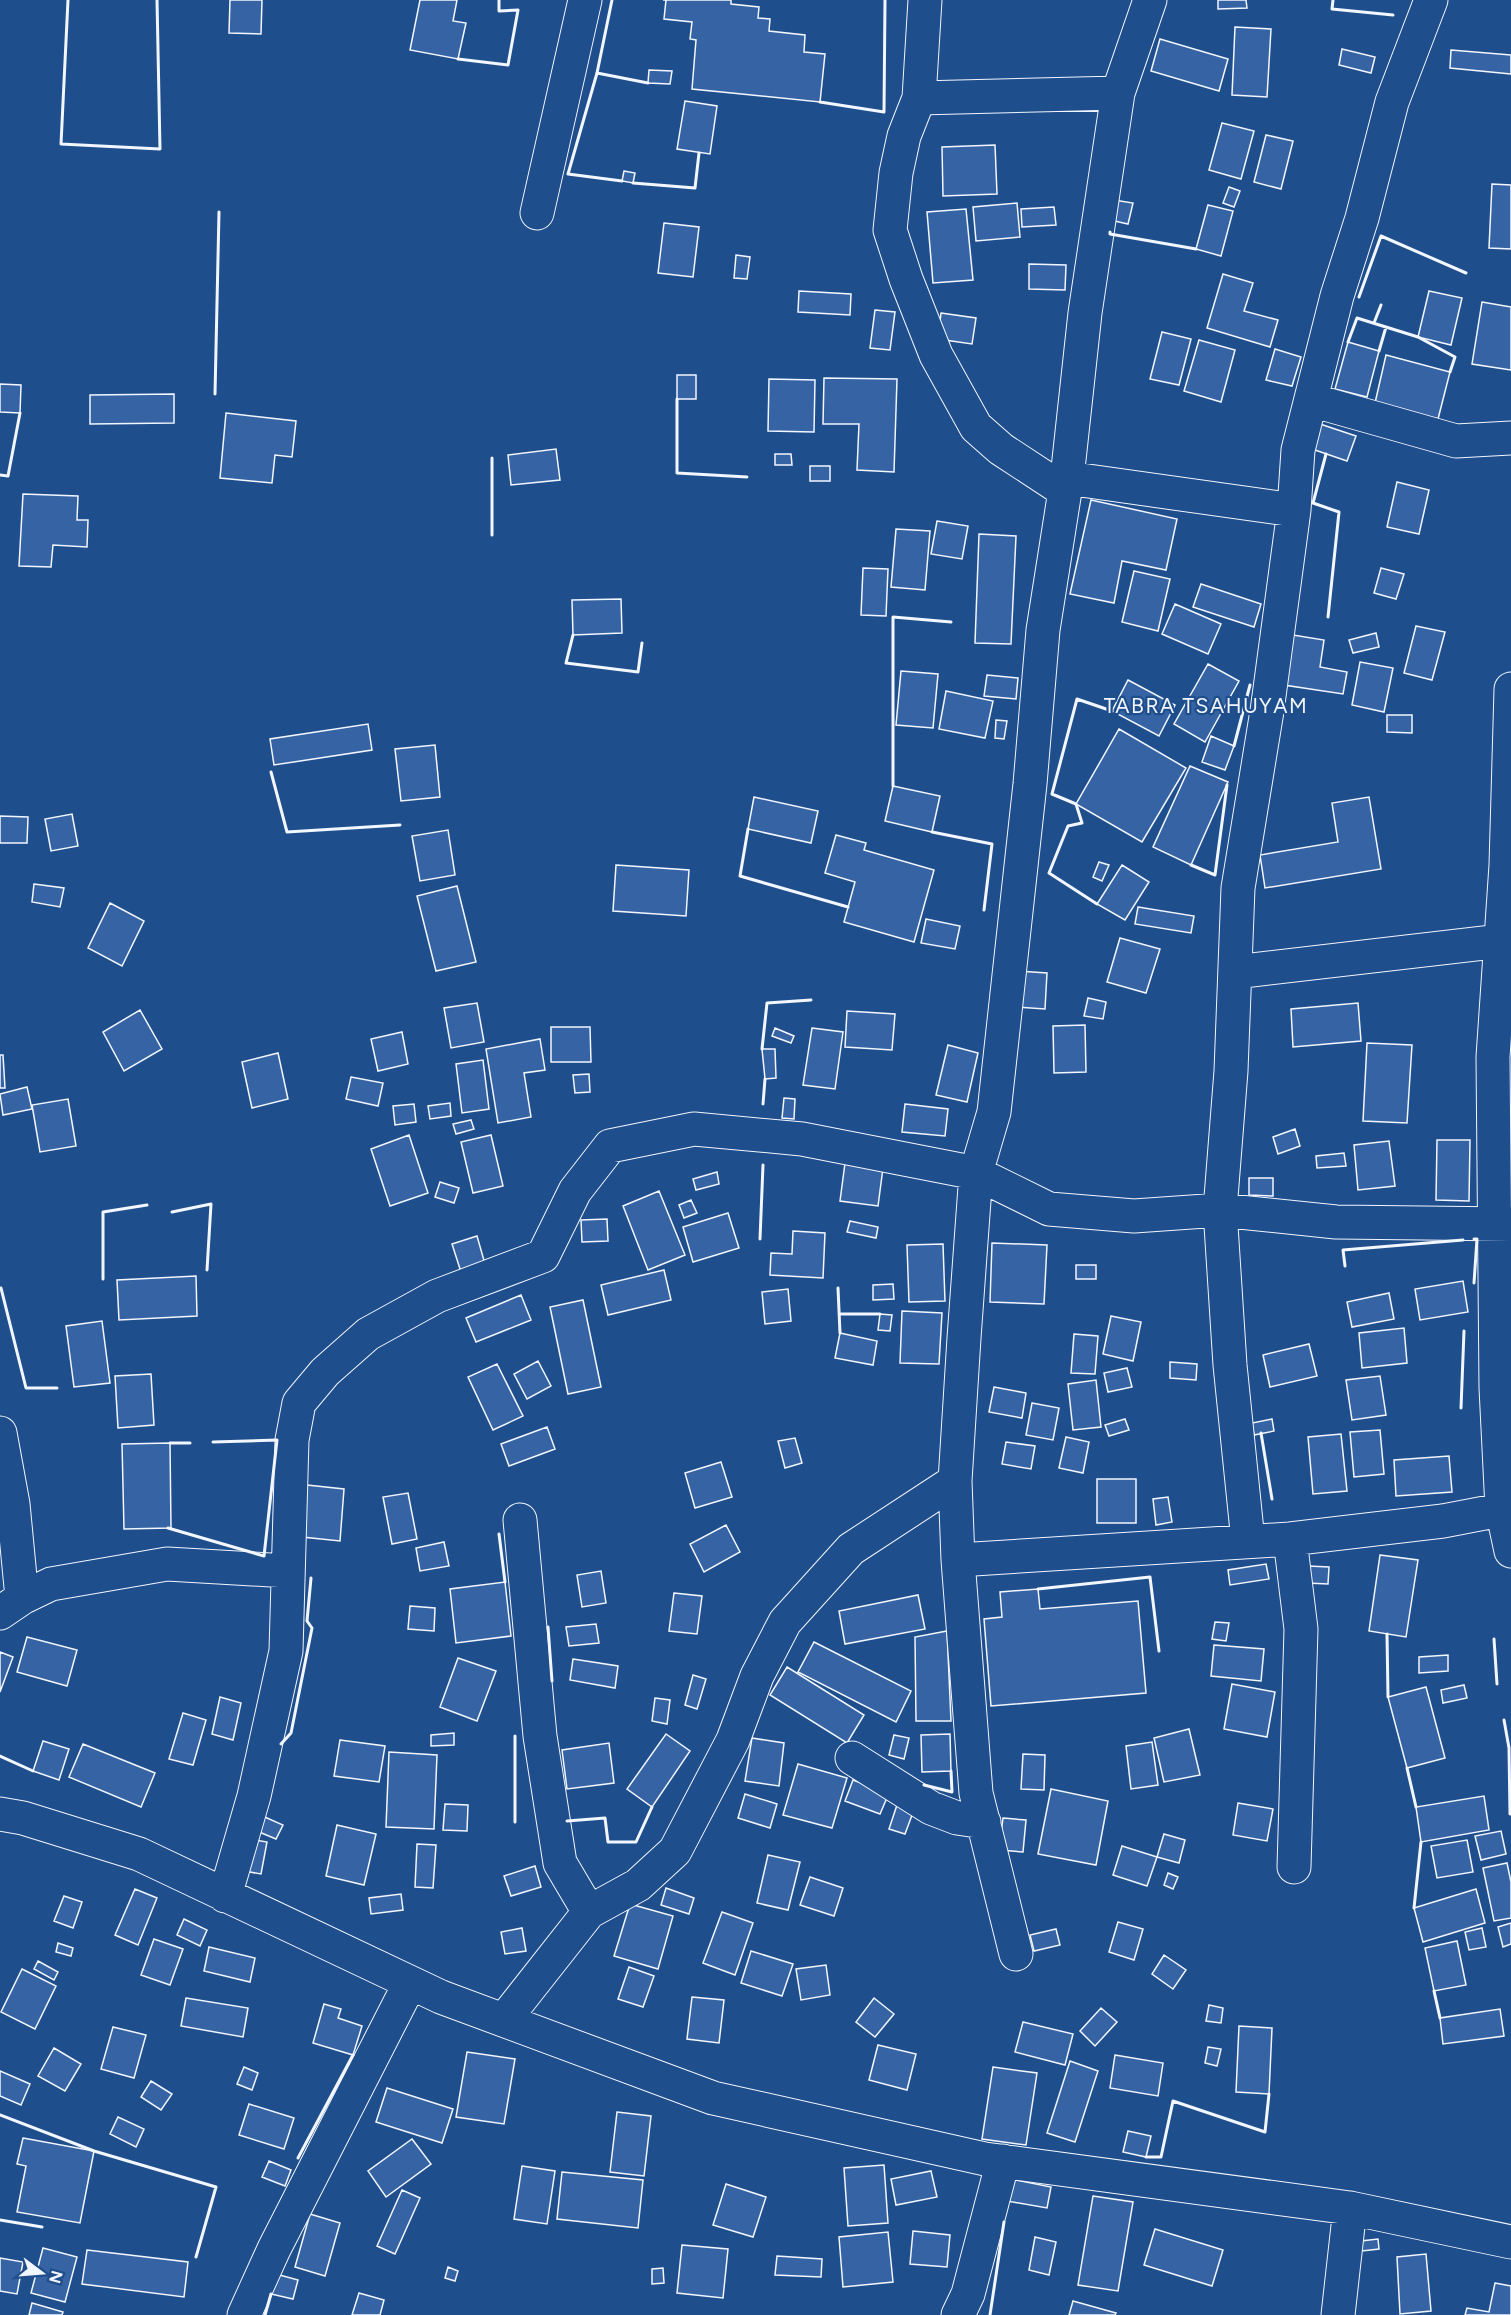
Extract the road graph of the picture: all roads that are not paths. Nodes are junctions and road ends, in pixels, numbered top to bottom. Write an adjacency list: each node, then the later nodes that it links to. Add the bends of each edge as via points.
1 (585, 0): 7 (street)
2 (925, 0): 6 (street)
3 (1150, 0): 5 (street)
4 (1431, 0): 8 (street, via 1392,102)
5 (1118, 93): 6 (street); 10 (street, via 1085,313)
6 (919, 98): 10 (street, via 904,136 890,230 906,279 936,355 976,427 1001,449)
7 (537, 213)
8 (1311, 400): 9 (street, via 1456,441); 11 (street, via 1298,450)
9 (1511, 438)
10 (1066, 484): 11 (street); 15 (street, via 1043,630 994,1112)
11 (1294, 510): 14 (street, via 1238,888)
12 (1511, 689): 13 (street)
13 (1502, 941): 14 (street); 17 (street, via 1493,1058)
14 (1234, 972): 16 (street)
15 (976, 1173): 16 (street, via 1049,1209 1134,1216); 19 (street); 26 (street, via 802,1139 694,1129 610,1146 575,1191 543,1256 437,1296 368,1334 325,1372 299,1403 292,1440)
16 (1220, 1210): 17 (street, via 1336,1222); 23 (street, via 1230,1365)
17 (1503, 1224): 20 (street, via 1496,1388)
18 (0, 1433): 27 (street, via 14,1504)
19 (955, 1481): 25 (street); 33 (street, via 851,1549 785,1622 757,1676 733,1740 675,1851 638,1884)
20 (1506, 1509): 22 (street, via 1443,1521); 24 (street)
21 (520, 1520): 33 (street, via 540,1736 560,1863)
22 (1290, 1539): 23 (street); 31 (street, via 1301,1629)
23 (1248, 1541): 25 (street)
24 (1511, 1551)
25 (958, 1560): 30 (street, via 976,1793)
26 (288, 1571): 27 (street, via 167,1564 51,1584); 32 (street, via 286,1651 254,1796)
27 (11, 1605)
28 (852, 1758): 30 (street, via 932,1808 957,1818)
29 (0, 1814): 32 (street, via 139,1854)
30 (984, 1822): 34 (street)
31 (1294, 1867)
32 (225, 1896): 35 (street)
33 (589, 1912): 36 (street)
34 (1016, 1954)
35 (410, 1983): 36 (street); 40 (street)
36 (504, 2020): 37 (street, via 713,2097)
37 (1003, 2161): 38 (street); 41 (street, via 968,2294)
38 (1350, 2208): 39 (street); 42 (street)
39 (1511, 2242)
40 (244, 2315)
41 (958, 2315)
42 (1338, 2315)

